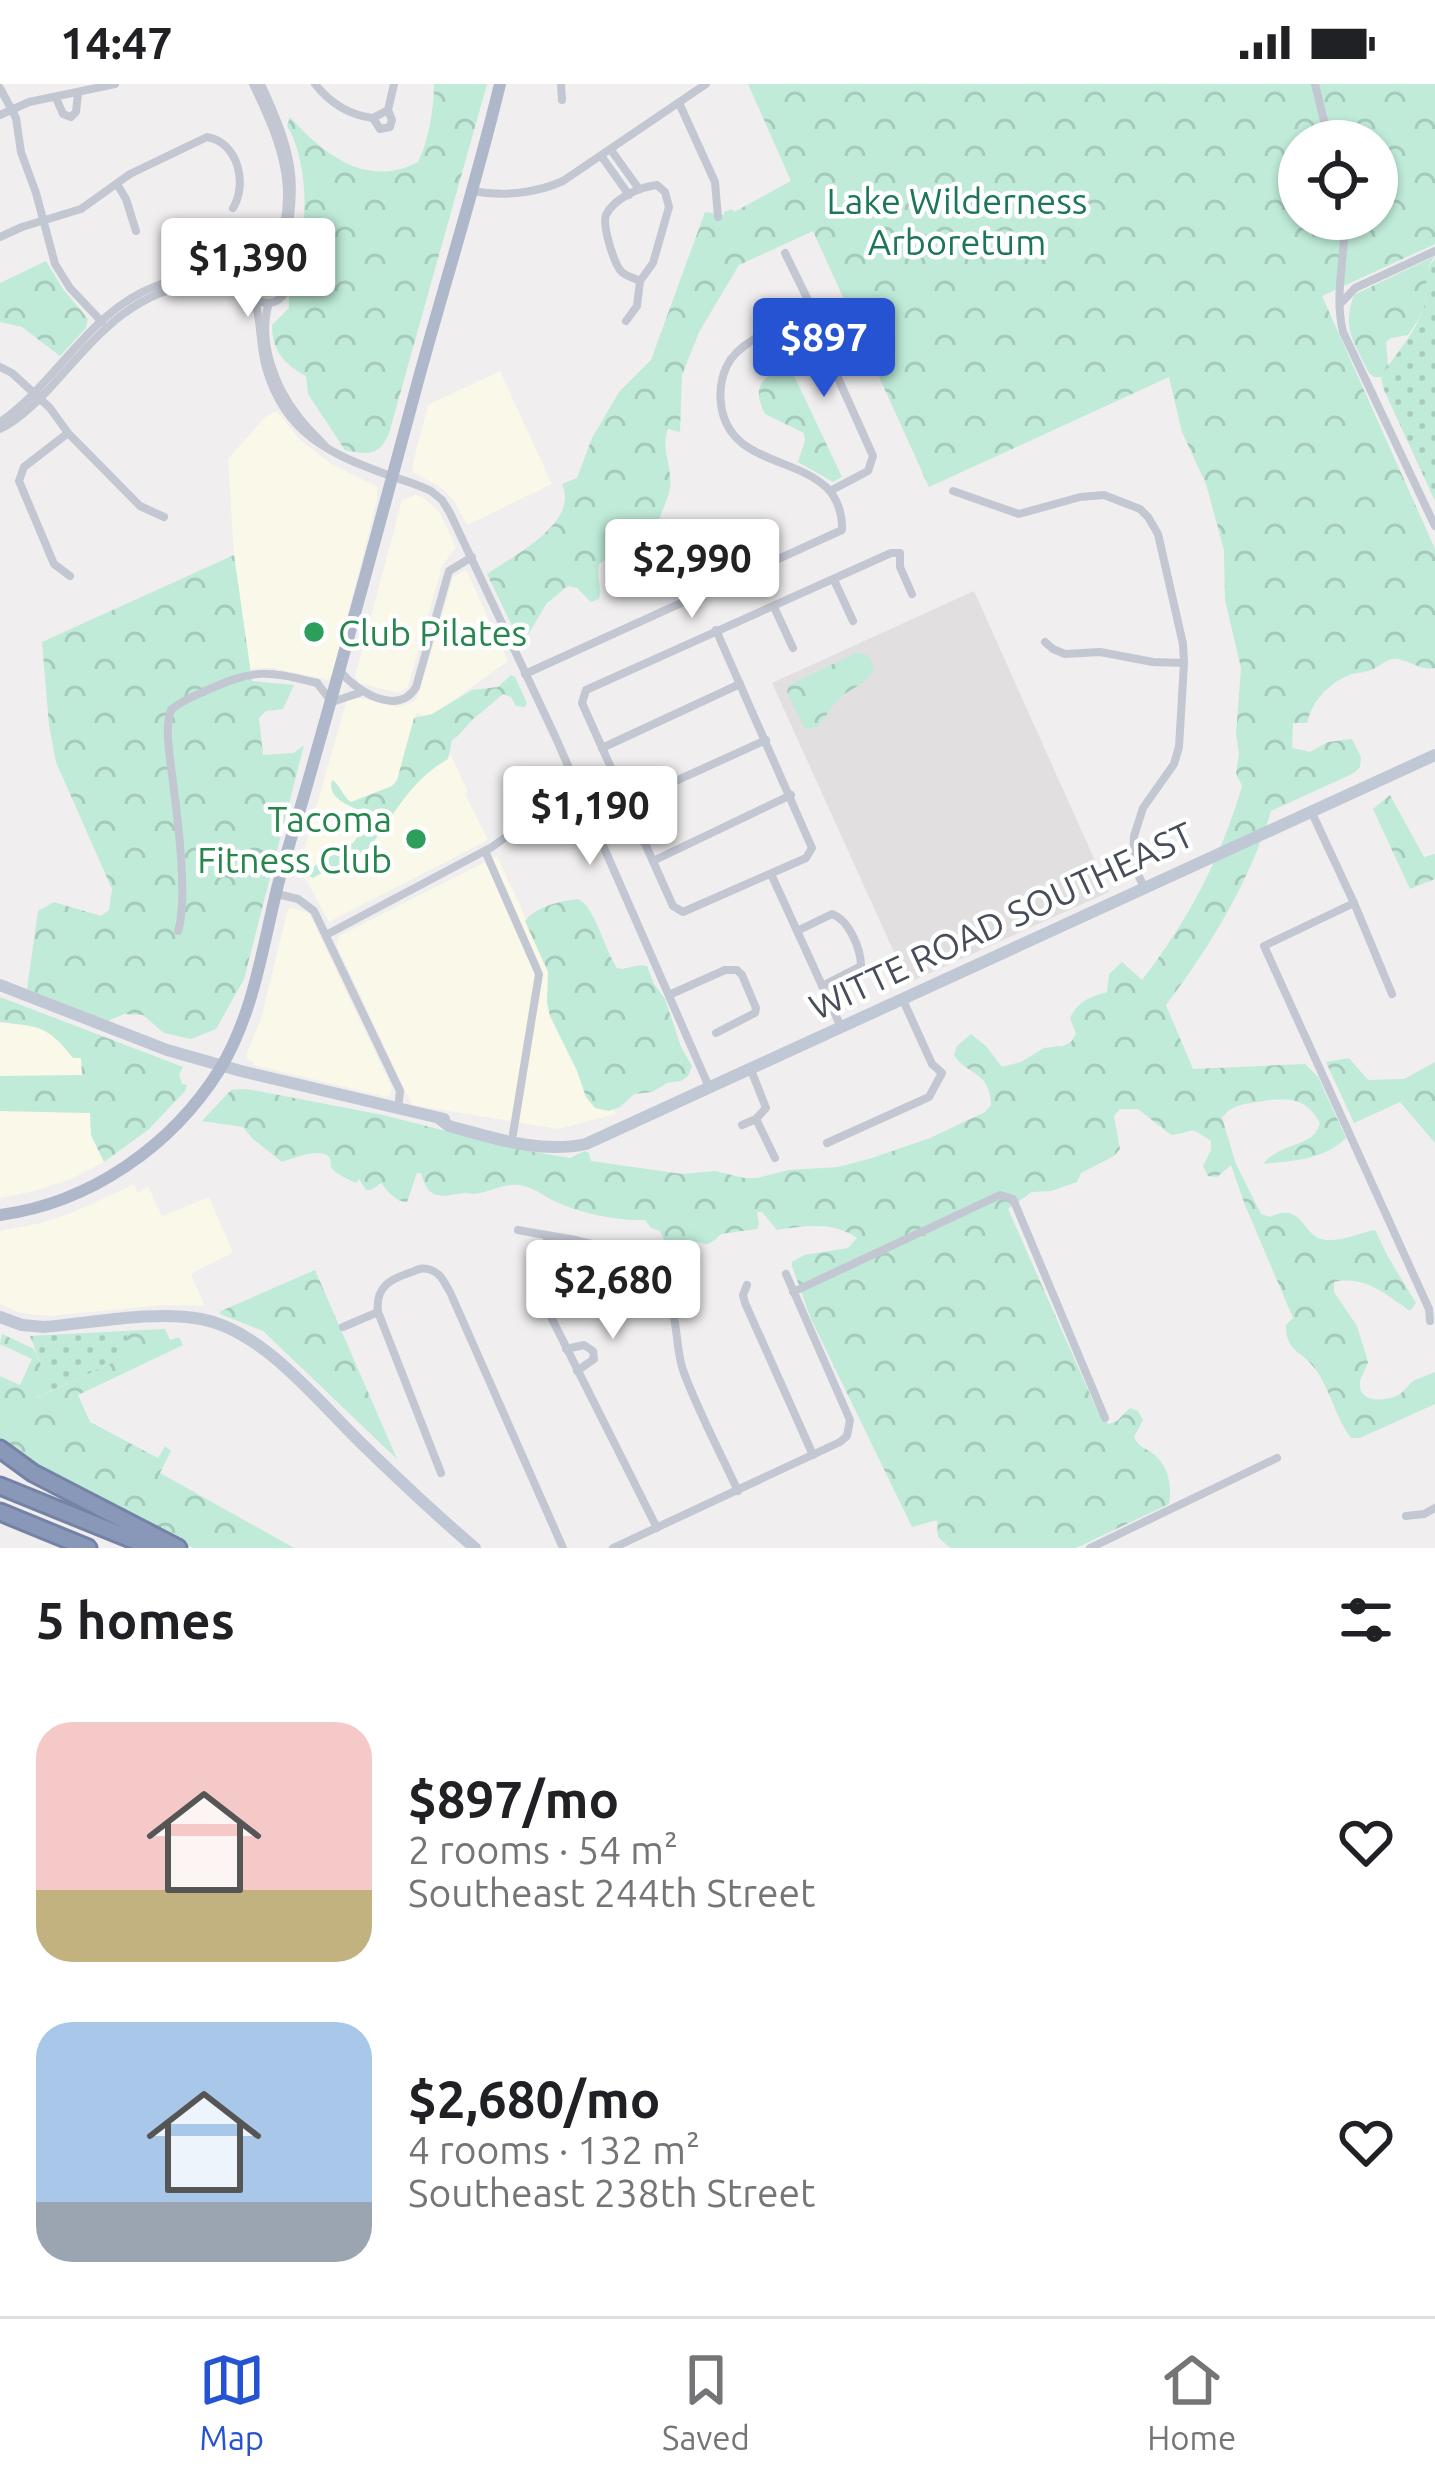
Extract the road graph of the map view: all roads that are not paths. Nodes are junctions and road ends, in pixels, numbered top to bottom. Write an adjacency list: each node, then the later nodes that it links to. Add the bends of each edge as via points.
1 (115, 84): 10 (street)
2 (257, 84): 32 (street, via 287,183 283,227); 33 (street, via 282,130 293,175)
3 (315, 84): 15 (street, via 346,111)
4 (394, 84): 15 (street)
5 (500, 84): 22 (main road)
6 (561, 84): 12 (street)
7 (706, 84): 13 (street)
8 (1315, 84): 17 (street)
9 (0, 88): 14 (street)
10 (79, 94): 11 (street); 11 (street, via 71,117)
11 (56, 98): 14 (street)
12 (562, 100)
13 (679, 103): 18 (street); 25 (street, via 715,182)
14 (12, 108): 16 (street); 26 (street)
15 (381, 114): 15 (street, via 380,129 387,129 392,120)
16 (0, 115)
17 (1324, 120)
18 (611, 150): 19 (street); 21 (street)
19 (602, 156): 22 (street, via 548,188); 23 (street)
20 (117, 184): 24 (street, via 213,136 238,170); 26 (street, via 81,209); 27 (street)
21 (639, 189): 23 (street); 34 (street, via 657,185 669,202 653,263)
22 (473, 191): 46 (main road)
23 (629, 195): 34 (street, via 608,212 605,228 617,266)
24 (233, 208)
25 (718, 217)
26 (43, 221): 28 (street); 40 (street, via 61,274)
27 (136, 231)
28 (0, 237)
29 (1344, 240): 37 (street)
30 (1435, 251): 37 (street, via 1355,288)
31 (785, 253): 39 (street, via 808,300)
32 (263, 269): 33 (street); 35 (street, via 251,278); 40 (street, via 160,284 120,304)
33 (280, 272): 36 (street, via 285,292)
34 (640, 281): 38 (street)
35 (252, 294): 36 (street); 40 (street, via 229,280 163,291); 45 (street, via 270,381 301,430)
36 (269, 304): 45 (street, via 277,380)
37 (1342, 304): 50 (street, via 1343,332)
38 (626, 321)
39 (804, 321): 47 (street, via 816,329 873,456 868,471); 47 (street, via 741,347 723,376 722,410 746,448)
40 (105, 324): 42 (street)
41 (0, 367): 42 (street)
42 (36, 397): 43 (street); 44 (street)
43 (0, 425)
44 (68, 433): 49 (street, via 140,506); 52 (street, via 24,467 20,481 54,564)
45 (326, 447): 46 (street)
46 (393, 477): 51 (street, via 442,500); 61 (main road)
47 (830, 491): 62 (street, via 842,530)
48 (953, 491): 60 (street, via 1019,514 1104,495 1148,517 1159,534)
49 (164, 517)
50 (1435, 526)
51 (472, 557): 62 (street); 65 (street, via 448,575 413,694 398,702)
52 (70, 576)
53 (833, 580): 54 (street, via 900,553); 55 (street); 56 (street)
54 (912, 594)
55 (774, 607): 57 (street); 59 (street)
56 (853, 621)
57 (716, 630): 64 (street); 68 (street, via 589,687 582,703)
58 (1045, 642): 60 (street, via 1065,654)
59 (793, 648)
60 (1184, 663): 77 (street, via 1174,764 1134,836 1133,864)
61 (340, 673): 63 (street); 65 (street); 66 (main road)
62 (526, 674): 70 (street)
63 (317, 683): 66 (street); 80 (street, via 245,674 171,710)
64 (740, 684): 67 (street); 68 (street)
65 (364, 692): 66 (street)
66 (332, 702): 78 (main road)
67 (766, 740): 71 (street); 72 (street)
68 (602, 748): 72 (street)
69 (1435, 754): 73 (street, WITTE ROAD SOUTHEAST)
70 (577, 785): 74 (street); 86 (street)
71 (791, 796): 75 (street); 76 (street, via 811,851)
72 (627, 803): 75 (street)
73 (1311, 811): 77 (street, WITTE ROAD SOUTHEAST); 79 (street)
74 (485, 851): 82 (street); 98 (street, via 539,974)
75 (653, 861): 76 (street, via 675,909 688,912)
76 (771, 874): 81 (street)
77 (1144, 888): 87 (street, WITTE ROAD SOUTHEAST)
78 (275, 894): 82 (street, via 310,906); 90 (main road, via 254,990)
79 (1354, 903): 85 (street); 110 (street, via 1264,946)
80 (178, 931)
81 (796, 931): 84 (street); 84 (street, via 826,916 845,922 861,966)
82 (326, 935): 93 (street, via 401,1093)
83 (0, 985): 90 (street, WITTE ROAD SOUTHEAST)
84 (822, 986): 88 (street)
85 (1392, 994)
86 (669, 995): 89 (street, via 737,970 755,1013); 92 (street)
87 (902, 998): 88 (street, WITTE ROAD SOUTHEAST); 100 (street, via 942,1073 929,1097)
88 (841, 1027): 91 (street, WITTE ROAD SOUTHEAST)
89 (716, 1033)
90 (222, 1065): 93 (street, WITTE ROAD SOUTHEAST); 102 (main road, via 178,1123 121,1169 73,1196)
91 (751, 1068): 92 (street, WITTE ROAD SOUTHEAST); 95 (street, via 766,1108)
92 (709, 1088): 99 (street, WITTE ROAD SOUTHEAST)
93 (398, 1109): 94 (street, WITTE ROAD SOUTHEAST)
94 (440, 1119): 97 (street, WITTE ROAD SOUTHEAST); 98 (street, WITTE ROAD SOUTHEAST)
95 (756, 1119): 96 (street); 101 (street)
96 (742, 1125)
97 (472, 1132): 98 (street); 99 (street, WITTE ROAD SOUTHEAST, via 544,1148)
98 (513, 1134): 99 (street, WITTE ROAD SOUTHEAST)
99 (592, 1139)
100 (827, 1143)
101 (775, 1158)
102 (0, 1215)
103 (518, 1230): 104 (street)
104 (548, 1236): 112 (street, via 541,1285); 120 (street, via 622,1253 652,1274 670,1302 684,1373)
105 (786, 1274): 107 (street)
106 (747, 1285): 116 (street, via 745,1303)
107 (794, 1292): 114 (street, via 1010,1197); 116 (street, via 850,1420 847,1436)
108 (378, 1312): 111 (street); 118 (street); 129 (street, via 388,1281 419,1269 439,1274)
109 (0, 1318): 128 (street, via 44,1327 181,1317 243,1334)
110 (1430, 1321)
111 (343, 1327)
112 (566, 1349): 113 (street); 113 (street, via 593,1351)
113 (577, 1372): 124 (street)
114 (1105, 1418)
115 (0, 1448): 127 (highway)
116 (813, 1455): 120 (street)
117 (1277, 1458): 131 (street)
118 (441, 1473)
119 (0, 1486): 126 (highway)
120 (737, 1491): 124 (street)
121 (1435, 1508): 123 (street)
122 (0, 1512): 125 (highway)
123 (1406, 1516)
124 (657, 1528): 130 (street)
125 (88, 1548)
126 (153, 1548)
127 (178, 1548)
128 (475, 1548)
129 (562, 1548)
130 (613, 1548)
131 (1090, 1548)

